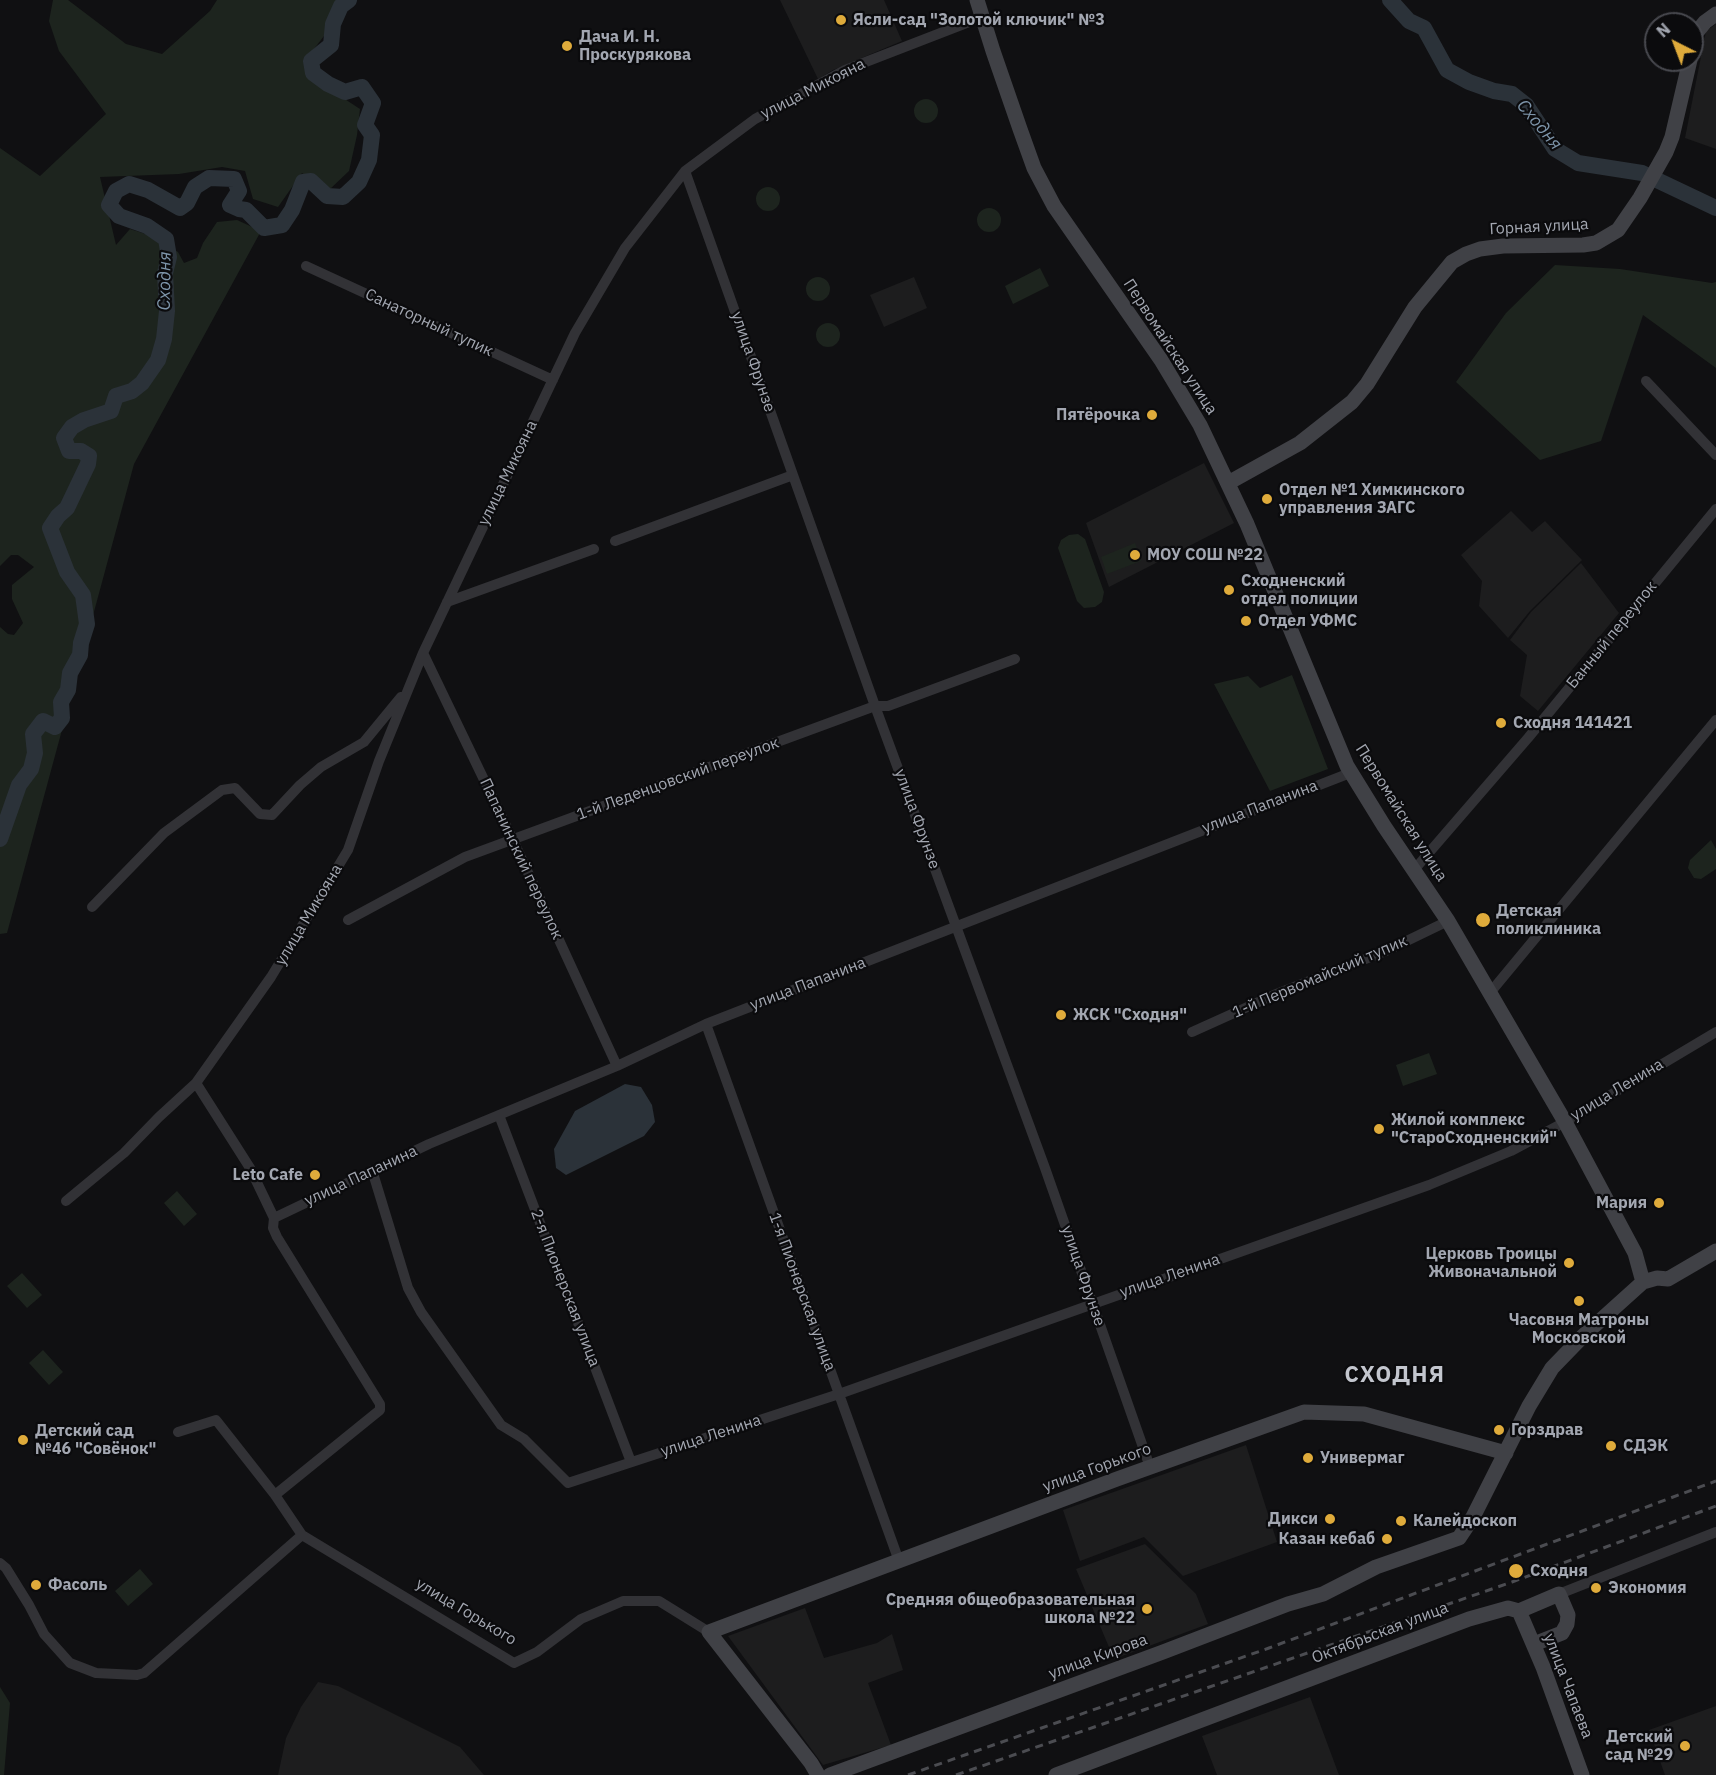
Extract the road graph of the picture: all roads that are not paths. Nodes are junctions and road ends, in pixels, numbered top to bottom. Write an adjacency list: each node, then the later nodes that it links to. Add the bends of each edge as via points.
1 (977, 0): 3 (street, Первомайская улица)
2 (1716, 14): 4 (street)
3 (981, 16): 6 (street, улица Микояна, via 845,70 755,119); 12 (street, Первомайская улица, via 1034,168 1054,206 1174,380)
4 (1704, 23)
5 (1687, 72): 12 (street, Горная улица, via 1672,136 1659,168 1618,230 1596,243 1480,249 1452,262 1415,307 1352,402 1300,443)
6 (684, 171): 8 (street, улица Микояна, via 625,248 575,333); 11 (street, улица Фрунзе)
7 (306, 266): 8 (street, Санаторный тупик)
8 (553, 380): 16 (street, улица Микояна)
9 (1646, 381): 10 (street)
10 (1716, 455)
11 (793, 475): 14 (street); 20 (street, улица Фрунзе)
12 (1228, 483): 22 (street, Первомайская улица)
13 (1716, 509): 24 (street, Банный переулок)
14 (615, 541)
15 (594, 549): 16 (street)
16 (447, 602): 17 (street, улица Микояна)
17 (423, 653): 19 (street, улица Микояна); 23 (street, Папанинский переулок)
18 (1015, 659): 20 (street, 1-й Леденцовский переулок, via 888,706)
19 (407, 690): 25 (street, via 364,742 321,767 272,815 260,814 235,788 222,790 164,833); 34 (street, улица Микояна, via 348,850 271,977)
20 (875, 706): 23 (street, 1-й Леденцовский переулок); 28 (street, улица Фрунзе)
21 (1716, 720): 29 (street)
22 (1350, 772): 24 (street, Первомайская улица); 28 (street, улица Папанина)
23 (513, 840): 26 (street, 1-й Леденцовский переулок, via 465,857); 33 (street, Папанинский переулок)
24 (1414, 870): 27 (street, Первомайская улица)
25 (92, 907)
26 (348, 920)
27 (1448, 921): 29 (street, Первомайская улица); 31 (street, 1-й Первомайский тупик)
28 (956, 925): 30 (street, улица Папанина); 42 (street, улица Фрунзе)
29 (1489, 994): 36 (street, Первомайская улица)
30 (705, 1024): 33 (street, улица Папанина); 43 (street, 1-я Пионерская улица)
31 (1192, 1032)
32 (1716, 1032): 36 (street, улица Ленина)
33 (617, 1066): 35 (street, улица Папанина)
34 (196, 1083): 38 (street, улица Микояна, via 124,1153); 39 (street, via 250,1168)
35 (499, 1115): 37 (street, улица Папанина); 46 (street, 2-я Пионерская улица)
36 (1565, 1122): 41 (street, Первомайская улица, via 1635,1253); 42 (street, улица Ленина, via 1511,1151 1429,1185)
37 (372, 1170): 39 (street, улица Папанина); 46 (street, улица Ленина, via 408,1288 501,1425 524,1439 568,1484)
38 (66, 1201)
39 (274, 1218): 48 (street, via 273,1228 278,1237 380,1404 380,1410)
40 (1716, 1251): 41 (street, via 1668,1279)
41 (1643, 1282): 45 (street, улица Кирова, via 1552,1368)
42 (1092, 1304): 43 (street, улица Ленина); 47 (street, улица Фрунзе)
43 (839, 1394): 46 (street, улица Ленина); 51 (street, 1-я Пионерская улица)
44 (178, 1432): 48 (street, улица Горького, via 216,1420)
45 (1506, 1453): 47 (street, улица Горького, via 1364,1414 1304,1412); 58 (street, улица Кирова, via 1459,1538 1376,1567 1323,1594)
46 (631, 1462)
47 (1150, 1467): 51 (street, улица Горького)
48 (275, 1495): 50 (street, улица Горького)
49 (1716, 1532): 53 (street, Октябрьская улица)
50 (303, 1535): 52 (street, via 141,1675 92,1672 70,1663 44,1634); 55 (street, улица Горького, via 514,1663 537,1652 581,1619 623,1601 659,1601)
51 (899, 1561): 55 (street, улица Горького)
52 (0, 1563)
53 (1559, 1594): 54 (street, Октябрьская улица); 56 (street, via 1568,1615 1567,1624 1562,1632)
54 (1519, 1611): 56 (street, улица Чапаева); 59 (street, Октябрьская улица, via 1508,1608 1468,1619)
55 (709, 1632): 57 (street, улица Горького)
56 (1534, 1644): 60 (street, улица Чапаева)
57 (818, 1775)
58 (830, 1775)
59 (1056, 1775)
60 (1582, 1775)

